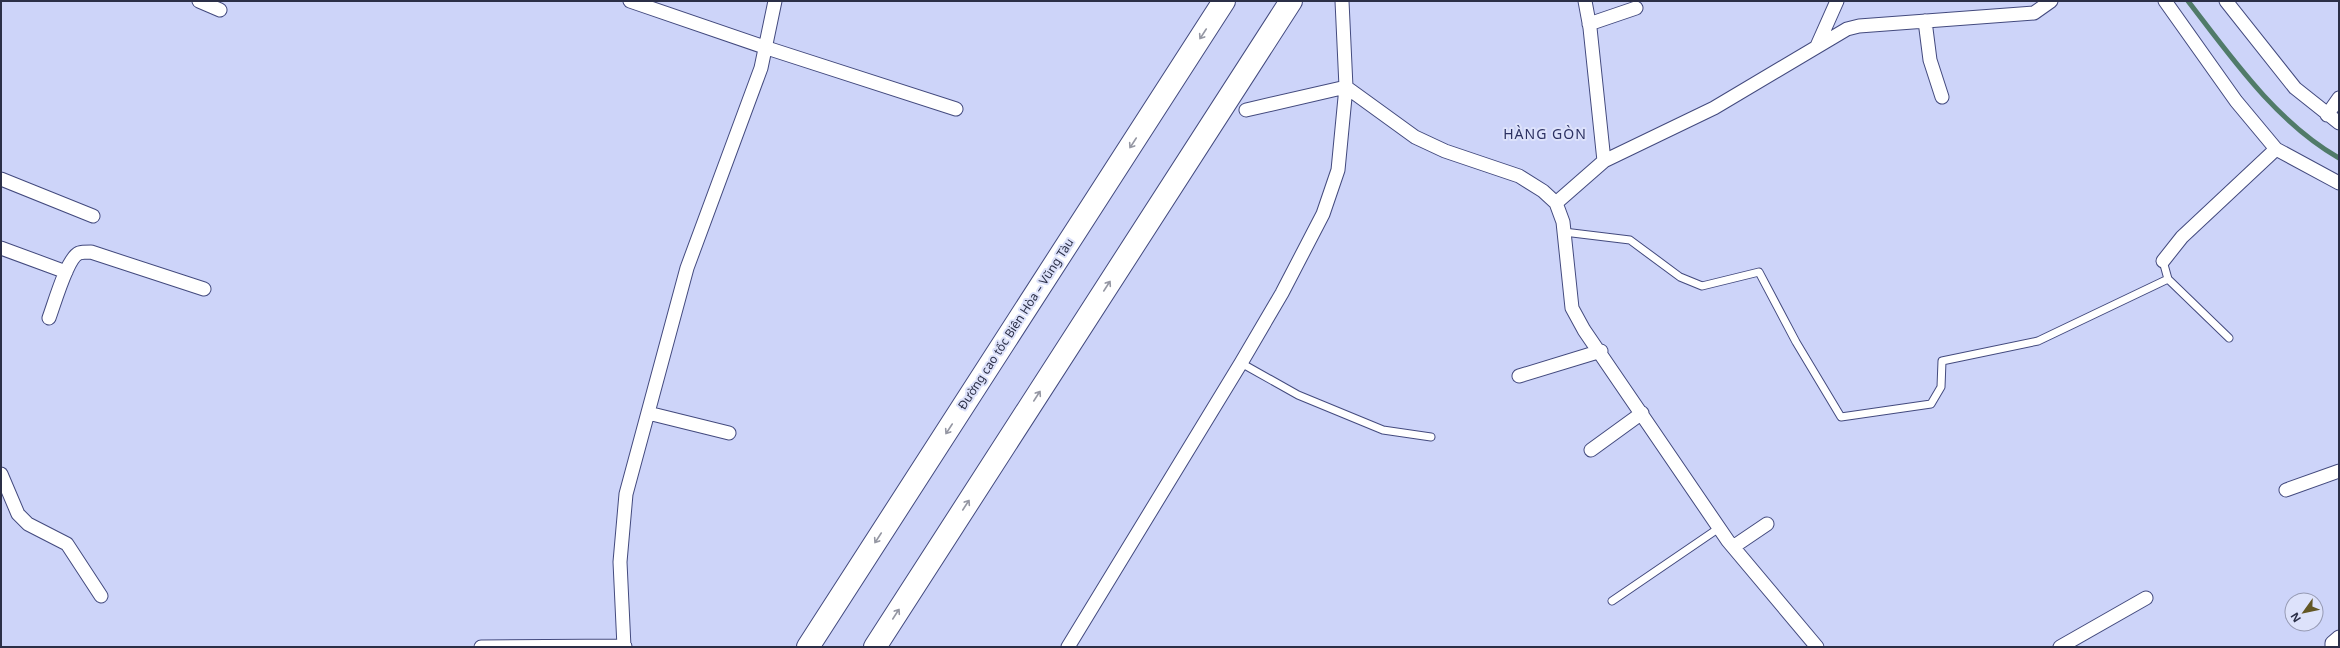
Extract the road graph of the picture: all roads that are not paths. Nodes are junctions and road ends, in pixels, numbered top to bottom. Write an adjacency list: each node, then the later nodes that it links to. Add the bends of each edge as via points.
1 (199, 1): 13 (street)
2 (630, 1): 17 (street)
3 (775, 1): 17 (street)
4 (1224, 1): 59 (highway, Đường cao tốc Biên Hòa – Vũng Tàu, one-way to 59)
5 (1291, 1): 60 (highway, one-way to 5)
6 (1342, 1): 18 (street)
7 (1585, 1): 15 (street)
8 (1837, 1): 16 (street)
9 (2051, 1): 14 (street, via 2034,13)
10 (2165, 1): 25 (street, via 2236,101)
11 (2226, 1): 23 (street, via 2295,88)
12 (1636, 8): 15 (street)
13 (220, 10)
14 (1925, 20): 16 (street, via 1859,26); 19 (street, via 1930,60)
15 (1590, 24): 26 (street)
16 (1817, 46): 26 (street, via 1714,108)
17 (767, 48): 21 (street); 42 (street, via 747,109 687,268)
18 (1346, 87): 22 (street); 29 (street, via 1415,137 1444,151 1520,176); 40 (street, via 1338,170 1324,214)
19 (1942, 97)
20 (2339, 98): 23 (street)
21 (956, 109)
22 (1246, 110)
23 (2327, 115): 24 (street)
24 (2339, 123)
25 (2276, 149): 28 (street); 33 (street, via 2182,237)
26 (1604, 161): 29 (street)
27 (1, 180): 30 (street)
28 (2339, 183)
29 (1556, 203): 31 (street)
30 (93, 216)
31 (1564, 232): 35 (lane, via 1630,240 1680,277 1702,286 1760,272 1796,342 1841,417 1931,404 1941,387 1942,361 2038,341); 39 (street, via 1572,308 1584,330)
32 (1, 248): 34 (street)
33 (2163, 261): 35 (lane)
34 (66, 272): 36 (street, via 75,256 91,252); 37 (street)
35 (2168, 279): 38 (lane)
36 (204, 288)
37 (49, 318)
38 (2229, 338)
39 (1601, 352): 41 (street); 43 (street)
40 (1241, 363): 45 (lane, via 1298,395 1383,430); 61 (street)
41 (1519, 376)
42 (648, 413): 44 (street); 57 (street, via 626,494 620,562)
43 (1642, 413): 46 (street); 51 (street)
44 (729, 433)
45 (1430, 438)
46 (1591, 450)
47 (2339, 471): 49 (street)
48 (1, 474): 53 (street, via 18,514 28,524 67,544)
49 (2286, 490)
50 (1767, 524): 52 (street)
51 (1719, 528): 52 (street); 55 (lane)
52 (1733, 547): 62 (street)
53 (101, 596)
54 (2146, 598): 63 (street)
55 (1612, 602)
56 (2339, 637): 64 (street, via 2332,643)
57 (624, 646): 58 (street)
58 (481, 647)
59 (808, 647)
60 (875, 647)
61 (1068, 647)
62 (1817, 647)
63 (2060, 647)
64 (2332, 647)

